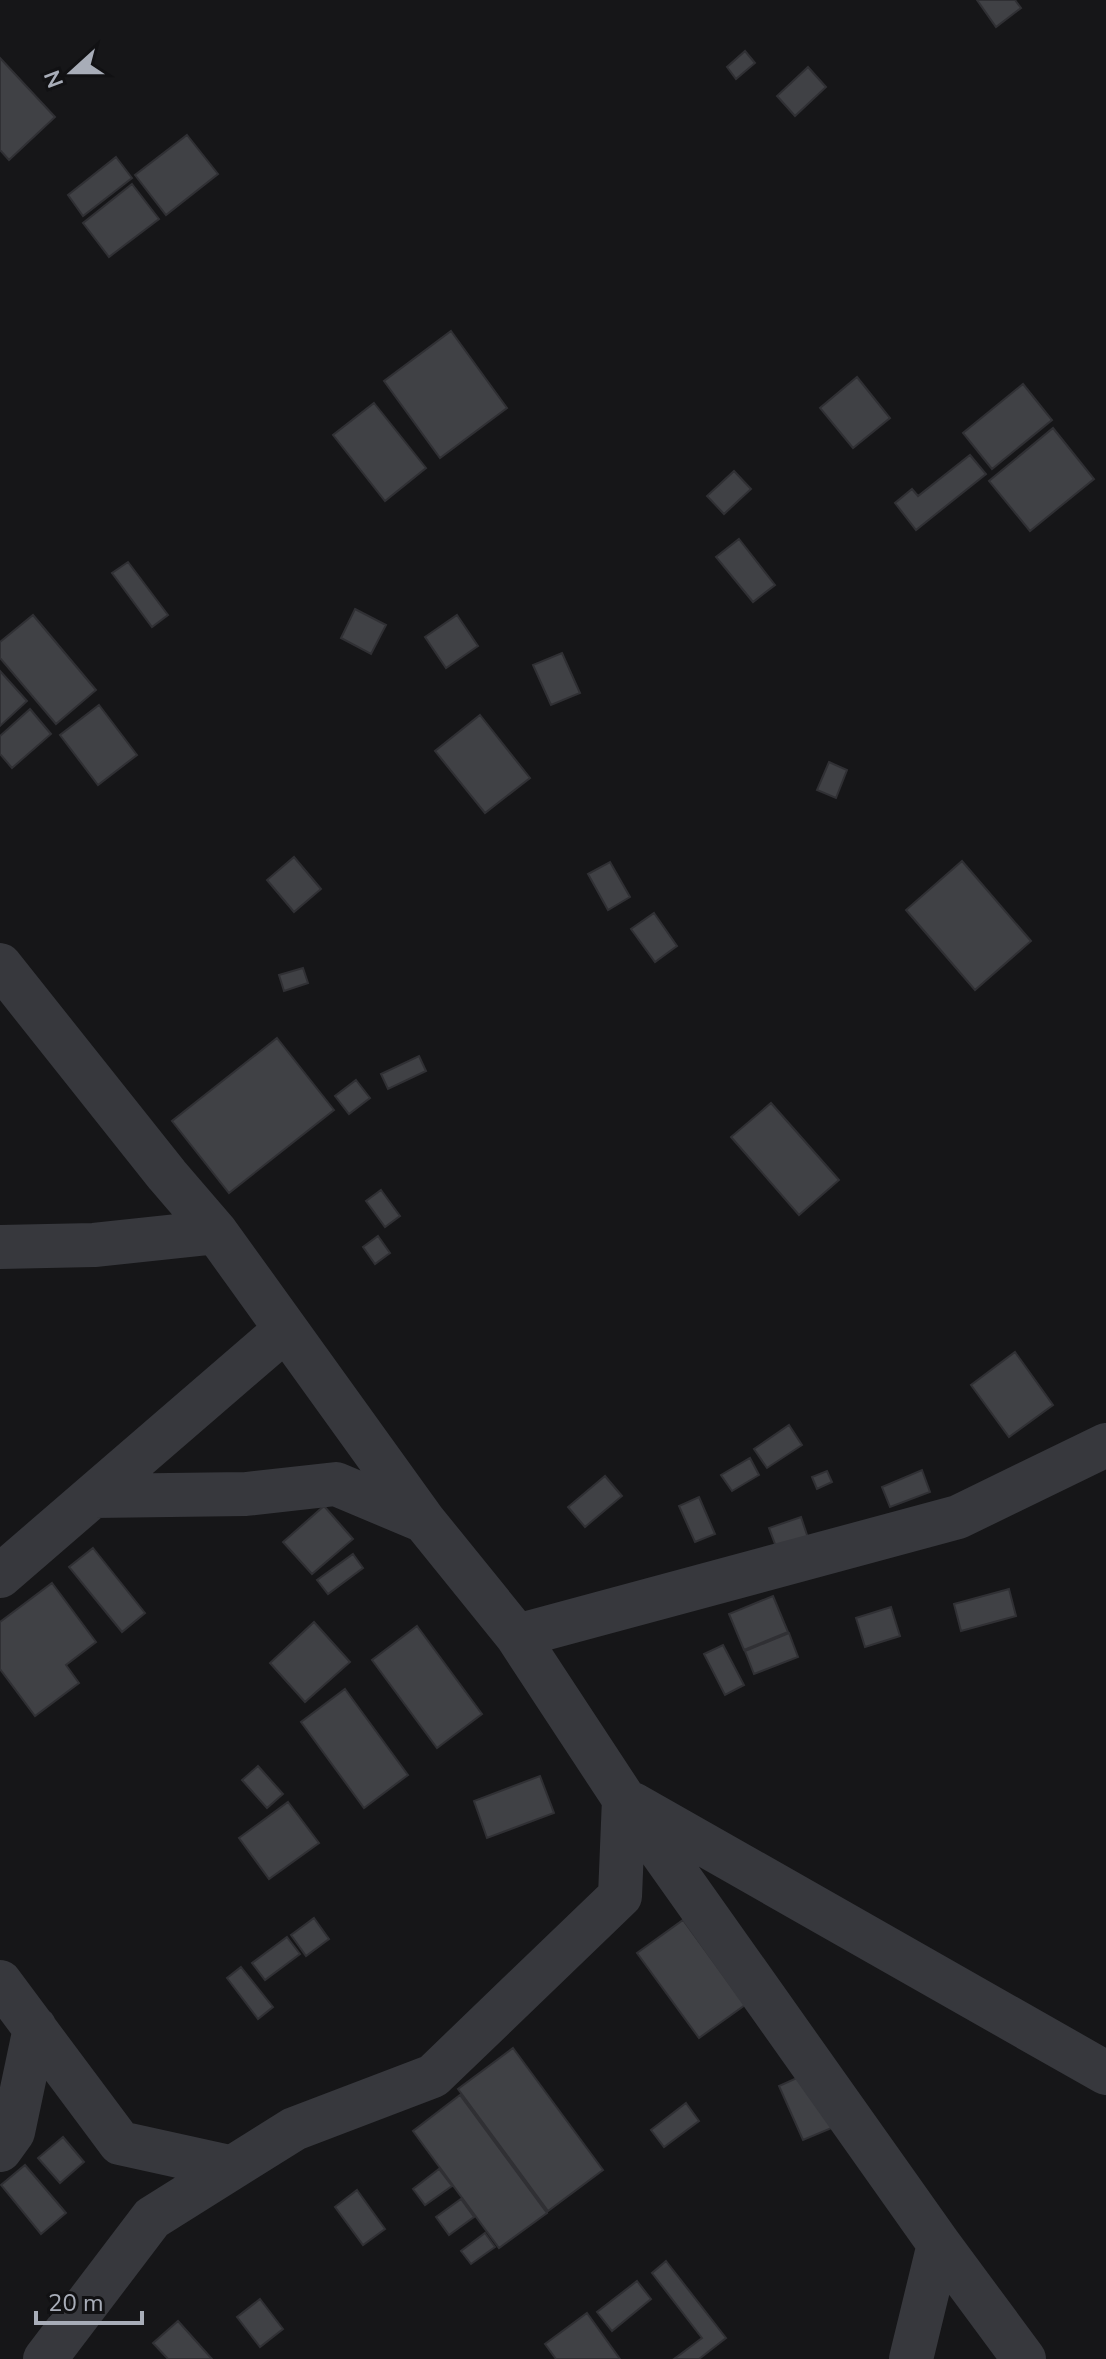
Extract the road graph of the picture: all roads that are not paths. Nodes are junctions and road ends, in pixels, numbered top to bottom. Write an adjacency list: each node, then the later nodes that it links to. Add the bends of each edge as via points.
1 (0, 966): 2 (street)
2 (216, 1232): 3 (street, via 94,1245); 4 (street)
3 (0, 1247)
4 (285, 1330): 6 (street); 7 (street)
5 (1106, 1445): 9 (street, via 958,1517)
6 (94, 1496): 7 (street, via 246,1494 336,1484); 8 (street)
7 (424, 1521): 9 (street)
8 (0, 1576)
9 (517, 1636): 10 (street)
10 (624, 1799): 13 (street); 15 (street, via 620,1896 433,2076 294,2129); 16 (street)
11 (0, 1982): 12 (street)
12 (35, 2028): 14 (street, via 13,2132); 15 (street, via 120,2143)
13 (1106, 2073)
14 (0, 2150)
15 (229, 2167): 17 (street, via 152,2218)
16 (939, 2244): 18 (street); 19 (street)
17 (45, 2359)
18 (911, 2359)
19 (1024, 2359)

